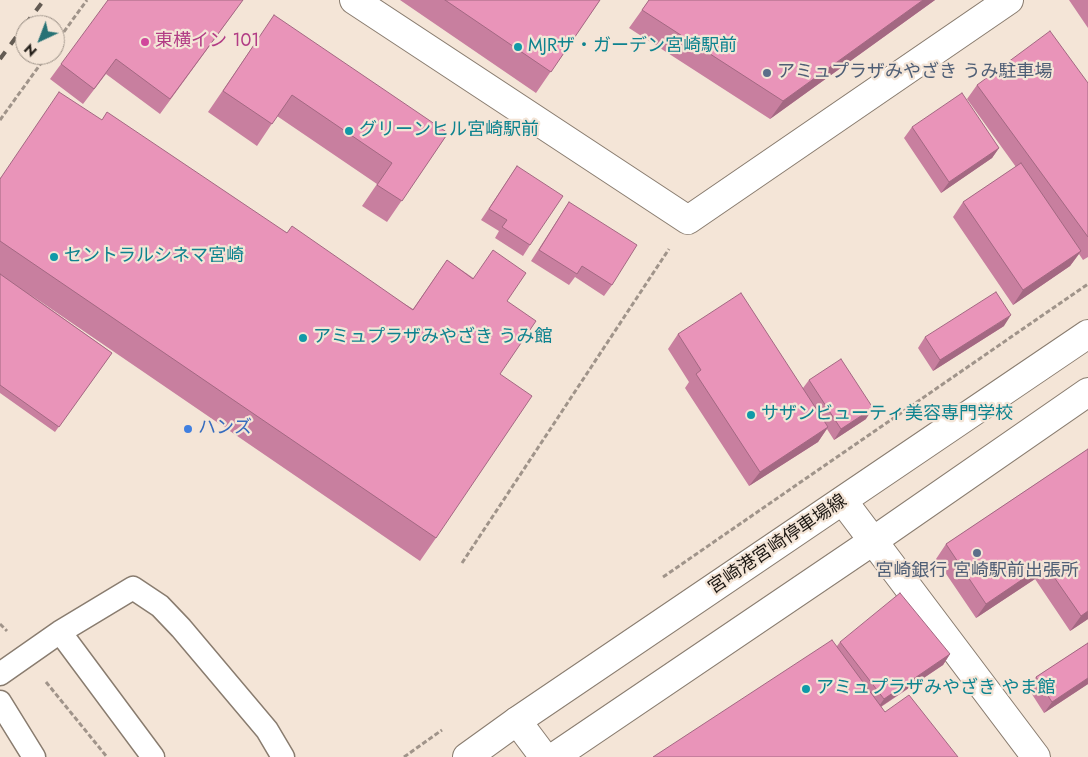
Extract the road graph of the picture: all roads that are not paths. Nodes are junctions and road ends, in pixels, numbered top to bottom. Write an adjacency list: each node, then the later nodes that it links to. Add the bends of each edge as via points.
1 (354, 0): 2 (main road, via 688,220)
2 (1009, 0)
3 (1088, 334): 5 (main road, 宮崎港宮崎停車場線)
4 (1088, 392): 6 (main road)
5 (843, 501): 6 (main road); 10 (main road, 宮崎港宮崎停車場線)
6 (873, 541): 16 (main road); 17 (main road)
7 (60, 632): 8 (lane); 12 (lane); 13 (lane, via 133,588 160,606 181,628 266,730)
8 (0, 674)
9 (0, 702): 11 (lane)
10 (518, 721): 14 (main road, 宮崎港宮崎停車場線); 15 (main road)
11 (28, 753)
12 (153, 757)
13 (283, 757)
14 (467, 757)
15 (544, 757)
16 (554, 757)
17 (1036, 757)

